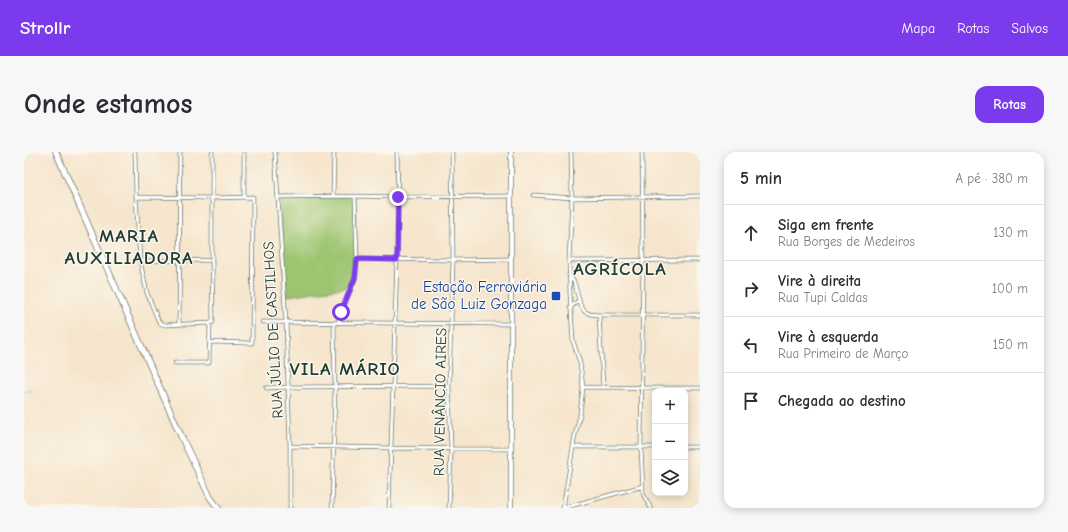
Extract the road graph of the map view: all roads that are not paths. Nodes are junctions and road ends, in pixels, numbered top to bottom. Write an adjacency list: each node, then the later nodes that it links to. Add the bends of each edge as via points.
1 (56, 152): 73 (highway)
2 (135, 152): 20 (street)
3 (180, 152): 21 (street)
4 (212, 152): 25 (street)
5 (244, 152): 22 (street)
6 (275, 152): 14 (street, RUA JÚLIO DE CASTILHOS)
7 (334, 152): 15 (street)
8 (397, 152): 23 (street)
9 (452, 152): 17 (street, RUA VENÂNCIO AIRES)
10 (511, 152): 18 (main road)
11 (571, 152): 26 (street)
12 (642, 152): 24 (street)
13 (533, 195): 26 (street)
14 (277, 196): 15 (street); 44 (street, RUA JÚLIO DE CASTILHOS)
15 (333, 196): 16 (street)
16 (355, 196): 23 (street); 27 (street)
17 (452, 196): 18 (street); 23 (street); 31 (street, RUA VENÂNCIO AIRES)
18 (511, 196): 28 (main road)
19 (700, 196): 24 (street)
20 (136, 197): 21 (street); 35 (street)
21 (180, 197): 25 (street); 36 (street)
22 (244, 197): 25 (street); 51 (street, via 253,197 252,343)
23 (398, 197): 30 (street)
24 (642, 197): 26 (street); 33 (street)
25 (212, 198): 29 (street)
26 (572, 198): 32 (street)
27 (357, 259): 30 (street); 45 (street, via 355,278)
28 (511, 259): 31 (street); 50 (main road)
29 (212, 260): 36 (street); 48 (street, via 213,322)
30 (397, 260): 31 (street); 46 (street)
31 (453, 260): 49 (street, RUA VENÂNCIO AIRES)
32 (569, 260): 33 (street); 37 (street)
33 (643, 260): 34 (street); 41 (street)
34 (700, 260)
35 (140, 261): 36 (street); 47 (street, via 147,293 158,320 165,325)
36 (180, 261): 47 (street)
37 (569, 275): 38 (street, via 574,282); 39 (street)
38 (579, 300): 39 (street); 40 (street, via 584,311)
39 (570, 308): 56 (street)
40 (599, 314): 41 (street); 57 (street)
41 (642, 315): 42 (street); 60 (street)
42 (700, 315)
43 (263, 322): 44 (street)
44 (286, 322): 45 (street); 55 (street, RUA JÚLIO DE CASTILHOS)
45 (336, 323): 46 (street); 59 (street)
46 (395, 323): 49 (street); 53 (street)
47 (179, 324): 48 (street)
48 (210, 324): 51 (street)
49 (451, 324): 50 (street); 54 (street, RUA VENÂNCIO AIRES)
50 (511, 324): 71 (main road)
51 (210, 342): 52 (street, via 210,363)
52 (175, 363)
53 (392, 386): 54 (street); 59 (street); 69 (street)
54 (449, 386): 70 (street, RUA VENÂNCIO AIRES)
55 (287, 387): 58 (street); 59 (street); 62 (street, RUA JÚLIO DE CASTILHOS)
56 (583, 387): 57 (street); 64 (street)
57 (602, 387): 60 (street)
58 (266, 388)
59 (335, 388): 63 (street)
60 (642, 388): 61 (street); 65 (street)
61 (700, 388)
62 (290, 446): 63 (street); 76 (street, RUA JÚLIO DE CASTILHOS)
63 (333, 447): 69 (street); 77 (street)
64 (574, 447): 65 (street); 81 (street)
65 (641, 447): 66 (street); 72 (street)
66 (652, 447)
67 (688, 447): 68 (street)
68 (700, 447)
69 (391, 448): 70 (street); 78 (street)
70 (450, 449): 71 (street); 79 (street, RUA VENÂNCIO AIRES)
71 (511, 449): 80 (main road)
72 (643, 486): 81 (street); 82 (street, via 643,493)
73 (210, 497): 74 (highway); 75 (highway)
74 (213, 508)
75 (218, 508)
76 (290, 508)
77 (332, 508)
78 (389, 508)
79 (449, 508)
80 (511, 508)
81 (563, 508)
82 (651, 508)

